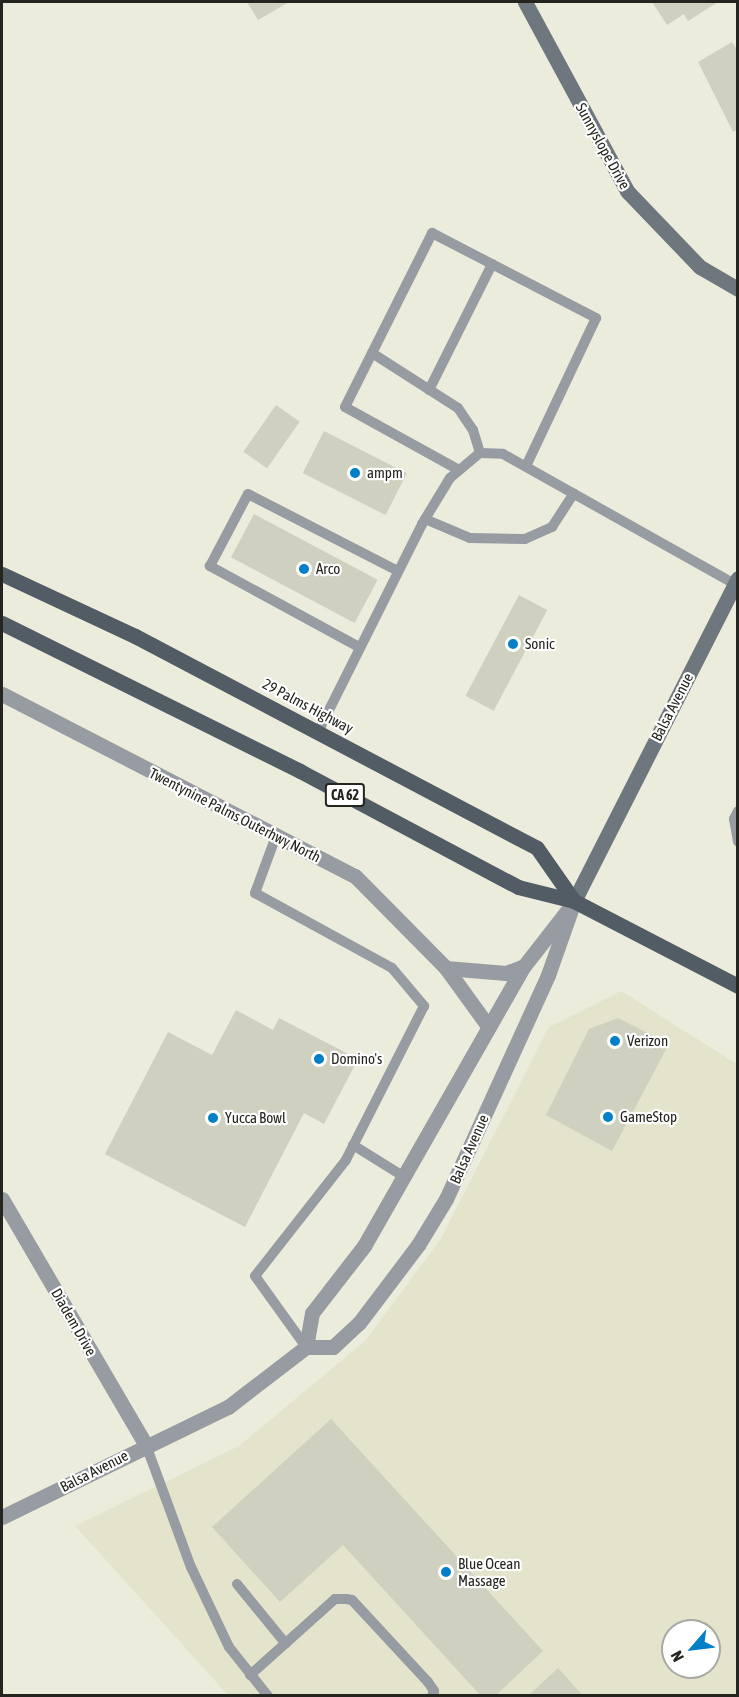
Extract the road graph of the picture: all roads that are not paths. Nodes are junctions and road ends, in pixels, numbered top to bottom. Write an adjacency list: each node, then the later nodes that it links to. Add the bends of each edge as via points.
1 (525, 2): 3 (street, Sunnyslope Drive, via 627,191 700,267)
2 (492, 264): 4 (lane, via 432,233); 5 (lane); 7 (lane, via 596,318)
3 (738, 289)
4 (372, 353): 5 (lane); 8 (lane, via 345,407)
5 (429, 390): 6 (lane, via 458,408 473,429)
6 (480, 453): 7 (lane, via 503,454); 8 (lane)
7 (526, 466): 9 (lane)
8 (459, 470): 10 (lane)
9 (574, 493): 10 (lane, via 552,527 525,538 470,538); 13 (lane)
10 (425, 519): 11 (lane)
11 (396, 570): 15 (lane); 15 (lane, via 248,494 210,566)
12 (2, 574): 17 (main road, 29 Palms Highway / CA 62, via 135,636)
13 (736, 583): 21 (street, Balsa Avenue)
14 (2, 623): 21 (main road, 29 Palms Highway / CA 62, via 300,771 518,887)
15 (359, 647): 17 (lane)
16 (2, 694): 19 (street, Twentynine Palms Outerhwy North)
17 (318, 732): 21 (main road, 29 Palms Highway / CA 62, via 537,848)
18 (738, 811): 20 (lane, via 734,819)
19 (276, 836): 23 (street, Twentynine Palms Outerhwy North, via 355,876); 26 (lane, via 255,893 392,968 424,1006)
20 (738, 842)
21 (574, 901): 22 (street, Balsa Avenue); 24 (main road, 29 Palms Highway / CA 62); 29 (street, Balsa Avenue, via 548,975 446,1199 418,1245 359,1323 333,1347)
22 (524, 966): 23 (street, via 506,973); 25 (street, Balsa Avenue)
23 (446, 968): 25 (street, Twentynine Palms Outerhwy North)
24 (738, 986)
25 (488, 1026): 27 (street, Balsa Avenue)
26 (353, 1145): 27 (lane); 29 (lane, via 255,1276)
27 (406, 1178): 29 (street, Balsa Avenue, via 364,1246 312,1313)
28 (2, 1199): 30 (street, Diadem Drive)
29 (306, 1347): 30 (street, Balsa Avenue, via 228,1407)
30 (146, 1445): 31 (street, Balsa Avenue); 34 (lane, via 190,1568 229,1647)
31 (2, 1517)
32 (237, 1584): 33 (lane)
33 (286, 1644): 34 (lane); 36 (lane, via 335,1599 352,1600 428,1682 434,1691)
34 (250, 1675): 35 (lane)
35 (268, 1695)
36 (432, 1695)

